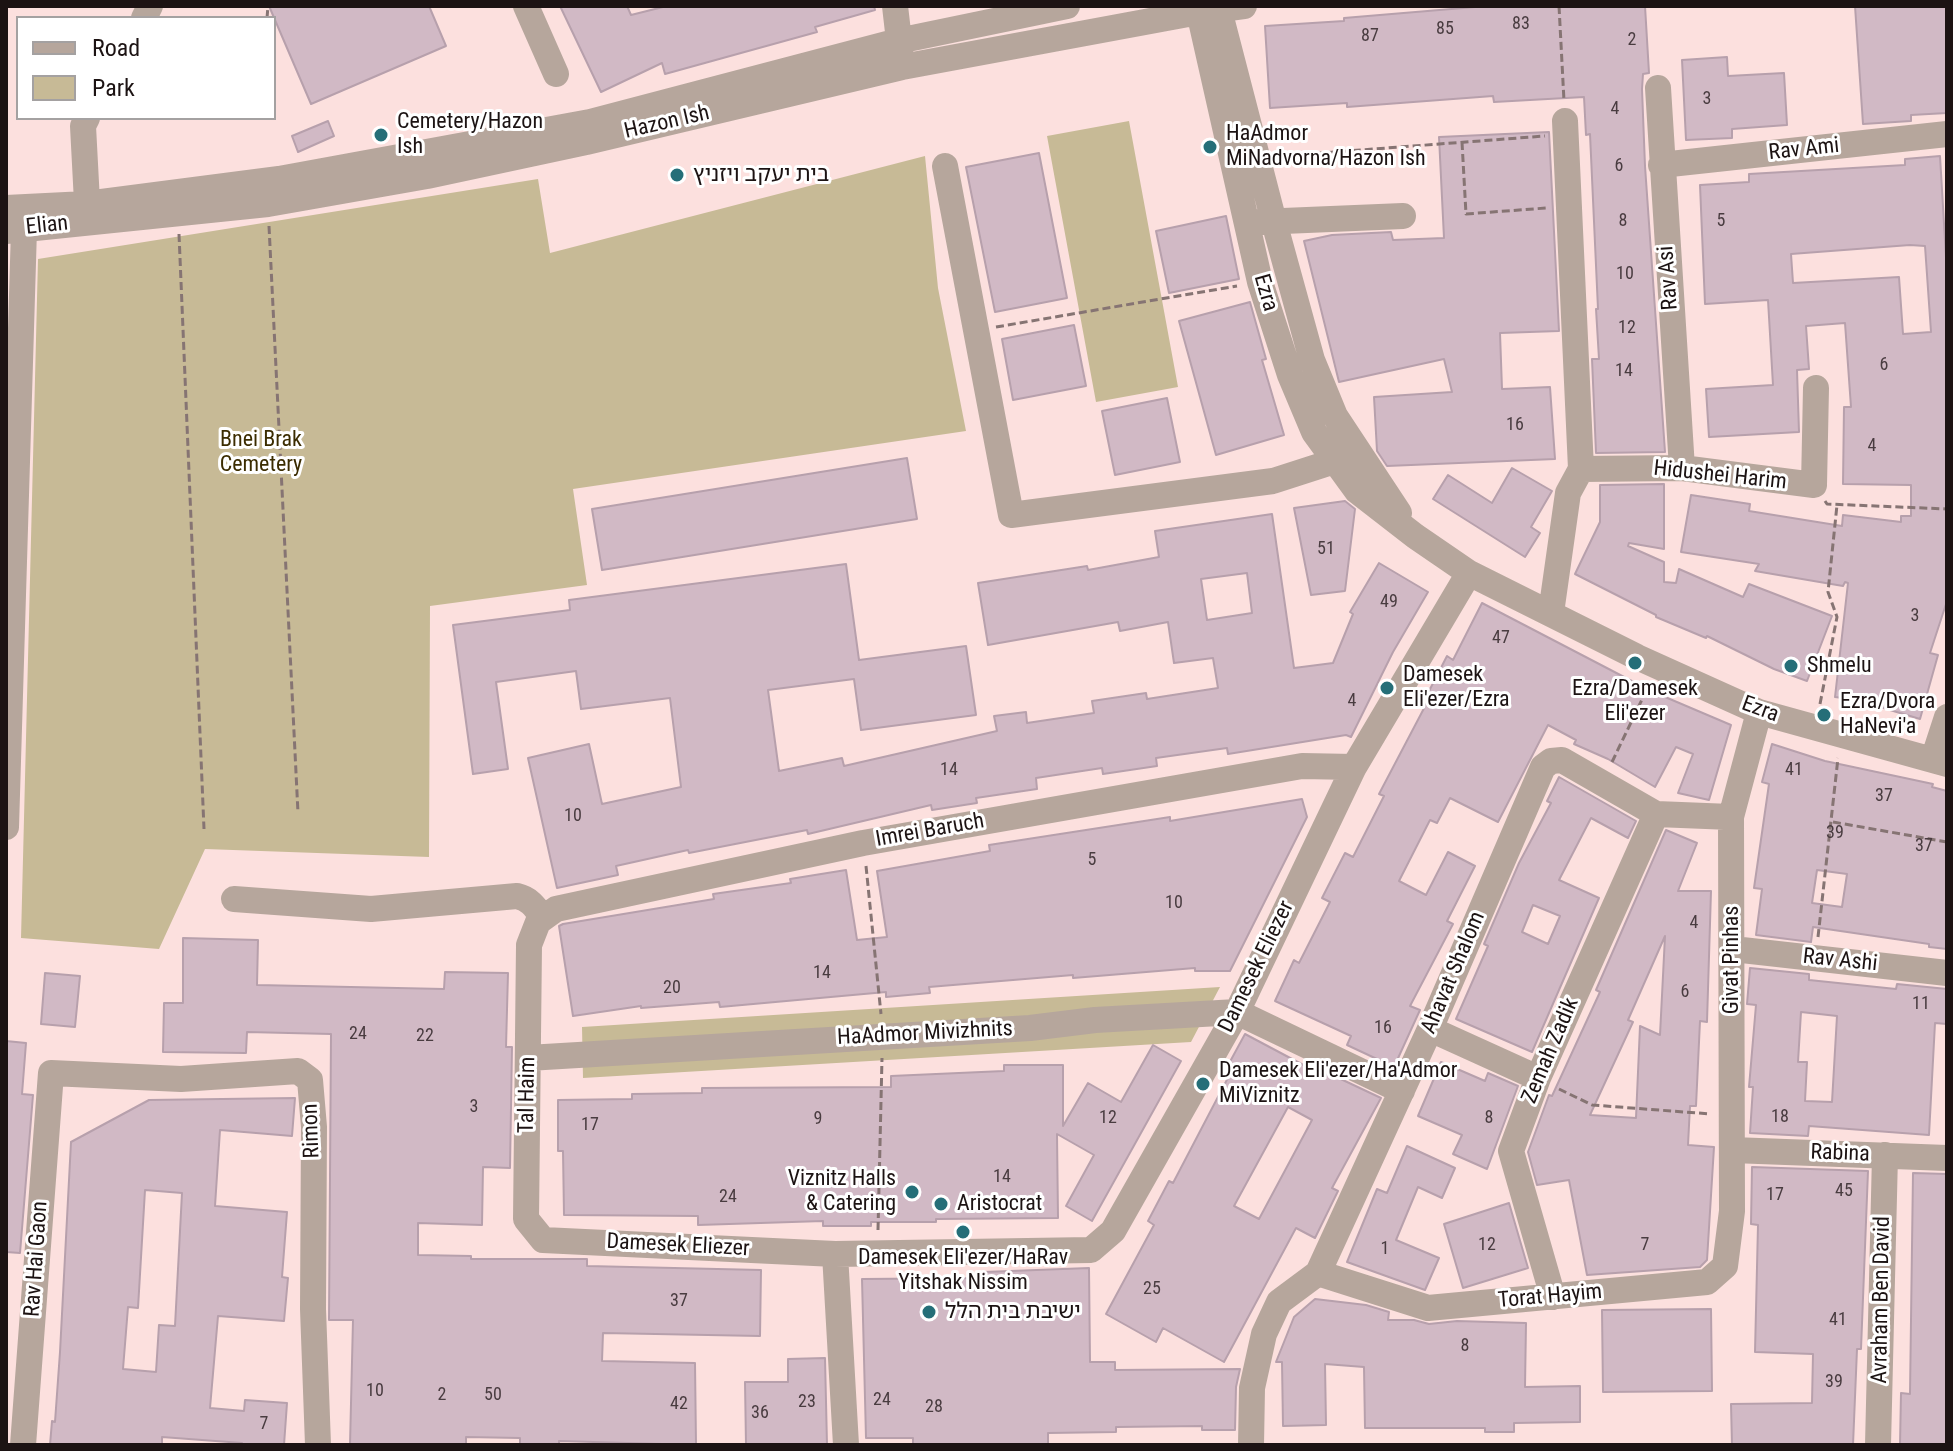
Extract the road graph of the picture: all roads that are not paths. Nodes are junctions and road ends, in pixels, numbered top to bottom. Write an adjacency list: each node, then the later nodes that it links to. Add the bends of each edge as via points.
1 (526, 6): 6 (street)
2 (895, 6): 5 (street)
3 (1067, 6): 5 (street, Hazon Ish)
4 (1216, 8): 5 (street, Hazon Ish); 16 (street, Ezra); 16 (street, Ezra, via 1257,158)
5 (900, 54): 14 (street, Hazon Ish, via 590,122); 14 (street, Hazon Ish, via 586,142 427,176 268,204 178,213)
6 (556, 74)
7 (1658, 88): 11 (street, Rav Asi)
8 (86, 120): 14 (street)
9 (1560, 128): 21 (street, via 1569,207)
10 (1947, 134): 11 (street, Rav Ami)
11 (1661, 165): 20 (street, Rav Asi)
12 (945, 166): 19 (street, via 1011,515 1273,481)
13 (6, 208): 14 (street, Elian)
14 (87, 213): 17 (street, Elian)
15 (1403, 216): 16 (street)
16 (1260, 222): 19 (street, Ezra, via 1260,282 1290,375 1314,432); 22 (street, Ezra, via 1335,416)
17 (15, 230): 31 (street)
18 (1816, 388): 20 (street, Hidushei Harim, via 1814,485)
19 (1335, 461): 22 (street, Ezra, via 1357,491)
20 (1682, 468): 21 (street, Hidushei Harim)
21 (1581, 469): 24 (street, via 1568,493)
22 (1415, 536): 23 (street, Ezra)
23 (1469, 573): 24 (street, Ezra); 28 (street, Damesek Eliezer)
24 (1551, 613): 25 (street, Ezra)
25 (1759, 712): 27 (street, Ezra); 30 (street, Givat Pinhas)
26 (1947, 717): 27 (street)
27 (1940, 762)
28 (1354, 767): 33 (street, Imrei Baruch, via 1302,766 863,843 556,909); 36 (street, Damesek Eliezer)
29 (1656, 814): 30 (street, Ahavat Shalom); 37 (street, Ahavat Shalom, via 1562,760 1543,767); 40 (street, Zemah Zadik)
30 (1731, 817): 34 (street, Givat Pinhas)
31 (6, 827)
32 (234, 899): 33 (street, via 371,909 517,896 526,898)
33 (543, 918): 38 (street, Tal Haim, via 529,945)
34 (1733, 949): 35 (street, Rav Ashi); 42 (street, Givat Pinhas)
35 (1947, 973)
36 (1237, 1012): 38 (street, HaAdmor Mivizhnits); 41 (street); 47 (street, Damesek Eliezer, via 1113,1231 1091,1250)
37 (1430, 1029): 40 (street); 41 (street, Ahavat Shalom)
38 (528, 1058): 46 (street, Tal Haim, via 526,1219)
39 (51, 1073): 50 (street, Rav Hai Gaon); 51 (street, Rimon, via 181,1079 298,1071 310,1080)
40 (1538, 1078): 49 (street, Zemah Zadik, via 1511,1151)
41 (1402, 1091): 48 (street, Ahavat Shalom)
42 (1732, 1150): 43 (street, Rabina); 45 (street, Givat Pinhas)
43 (1885, 1155): 44 (street, Rabina); 54 (street, Avraham Ben David)
44 (1947, 1158)
45 (1732, 1211): 49 (street, Torat Hayim, via 1725,1266 1707,1282)
46 (543, 1240): 47 (street, Damesek Eliezer)
47 (835, 1254): 52 (street)
48 (1318, 1273): 49 (street, Torat Hayim, via 1428,1308); 53 (street, Ahavat Shalom, via 1279,1302 1264,1334 1252,1388)
49 (1553, 1297)
50 (23, 1445)
51 (318, 1445)
52 (846, 1445)
53 (1251, 1445)
54 (1878, 1445)

